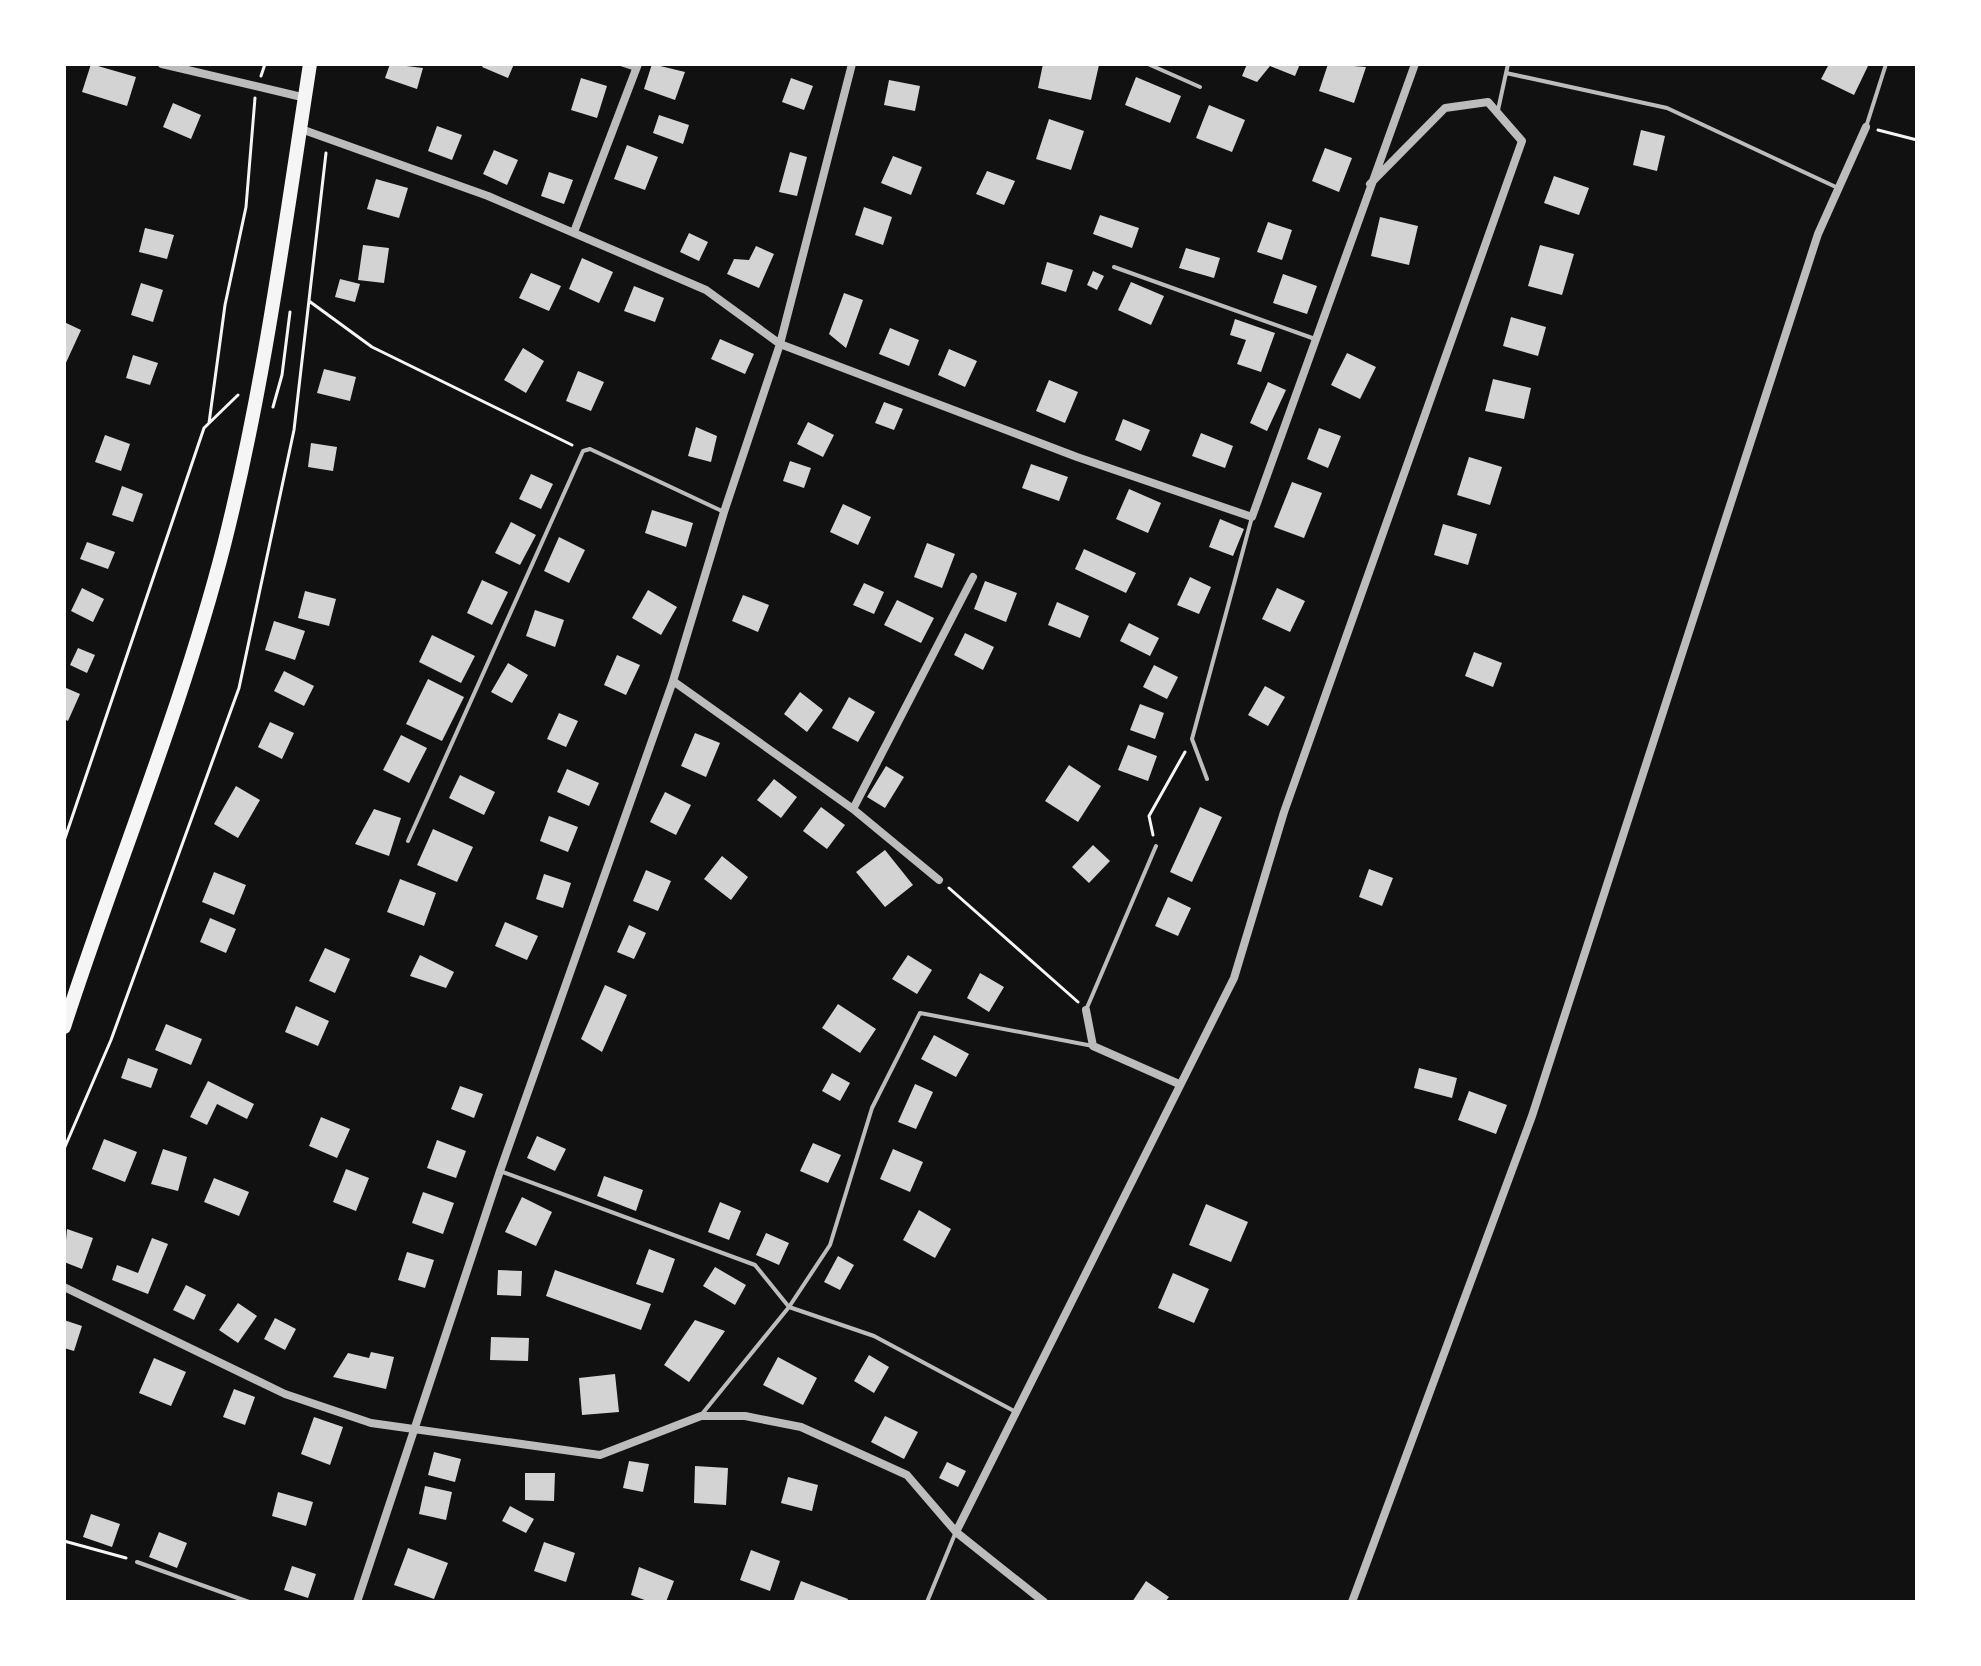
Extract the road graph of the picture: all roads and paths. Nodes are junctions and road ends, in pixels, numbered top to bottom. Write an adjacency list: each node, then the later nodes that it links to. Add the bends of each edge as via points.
1 (162, 64): 11 (street)
2 (310, 64): 13 (main road)
3 (621, 64): 9 (lane)
4 (852, 64): 25 (street)
5 (1148, 64): 12 (lane)
6 (1415, 64): 19 (street)
7 (1508, 64): 10 (lane)
8 (1886, 64): 15 (lane)
9 (637, 66): 21 (street)
10 (1506, 73): 14 (lane); 20 (lane, via 1667,108)
11 (256, 86): 13 (street); 27 (path, via 246,207 225,305)
12 (1200, 87)
13 (306, 98): 16 (main road)
14 (1497, 113): 19 (street, via 1488,102 1445,108); 43 (street, via 1522,141 1284,812 1234,978)
15 (1866, 127): 18 (path); 20 (street)
16 (301, 129): 17 (street); 41 (main road, via 271,318 224,546 160,755)
17 (329, 139): 21 (street); 23 (path)
18 (1917, 140)
19 (1370, 184): 24 (street)
20 (1838, 188): 58 (street, via 1813,248 1532,1116)
21 (574, 232): 25 (street, via 706,290)
22 (1114, 267): 24 (lane)
23 (309, 301): 28 (path, via 372,347); 44 (path, via 294,430 239,688 111,1040)
24 (1315, 339): 30 (street)
25 (780, 344): 29 (street); 30 (street)
26 (242, 403): 27 (path, via 245,388)
27 (209, 423): 36 (path)
28 (583, 451): 29 (lane, via 590,449); 37 (lane)
29 (724, 512): 32 (street)
30 (1252, 517): 33 (lane)
31 (973, 577): 35 (street)
32 (673, 681): 35 (street); 45 (street)
33 (1192, 739): 34 (lane); 38 (path, via 1149,816)
34 (1207, 779)
35 (853, 809): 39 (street)
36 (64, 841)
37 (408, 841)
38 (1156, 846): 40 (lane)
39 (939, 880): 40 (path)
40 (1086, 1010): 42 (street)
41 (64, 1027)
42 (1093, 1046): 43 (street); 47 (lane, via 920,1013 872,1108 830,1245)
43 (1179, 1084): 48 (street)
44 (64, 1149)
45 (500, 1171): 47 (lane, via 755,1265); 50 (street)
46 (64, 1287): 50 (street, via 285,1394 371,1423)
47 (789, 1307): 48 (lane, via 874,1336); 49 (lane)
48 (1014, 1411): 51 (street)
49 (701, 1416): 50 (street, via 600,1455); 51 (street, via 745,1416 801,1427 907,1475)
50 (415, 1429): 55 (street)
51 (956, 1532): 56 (lane); 57 (street)
52 (64, 1541): 53 (path)
53 (137, 1562): 54 (lane)
54 (249, 1602)
55 (357, 1602)
56 (927, 1602)
57 (1044, 1602)
58 (1352, 1602)

